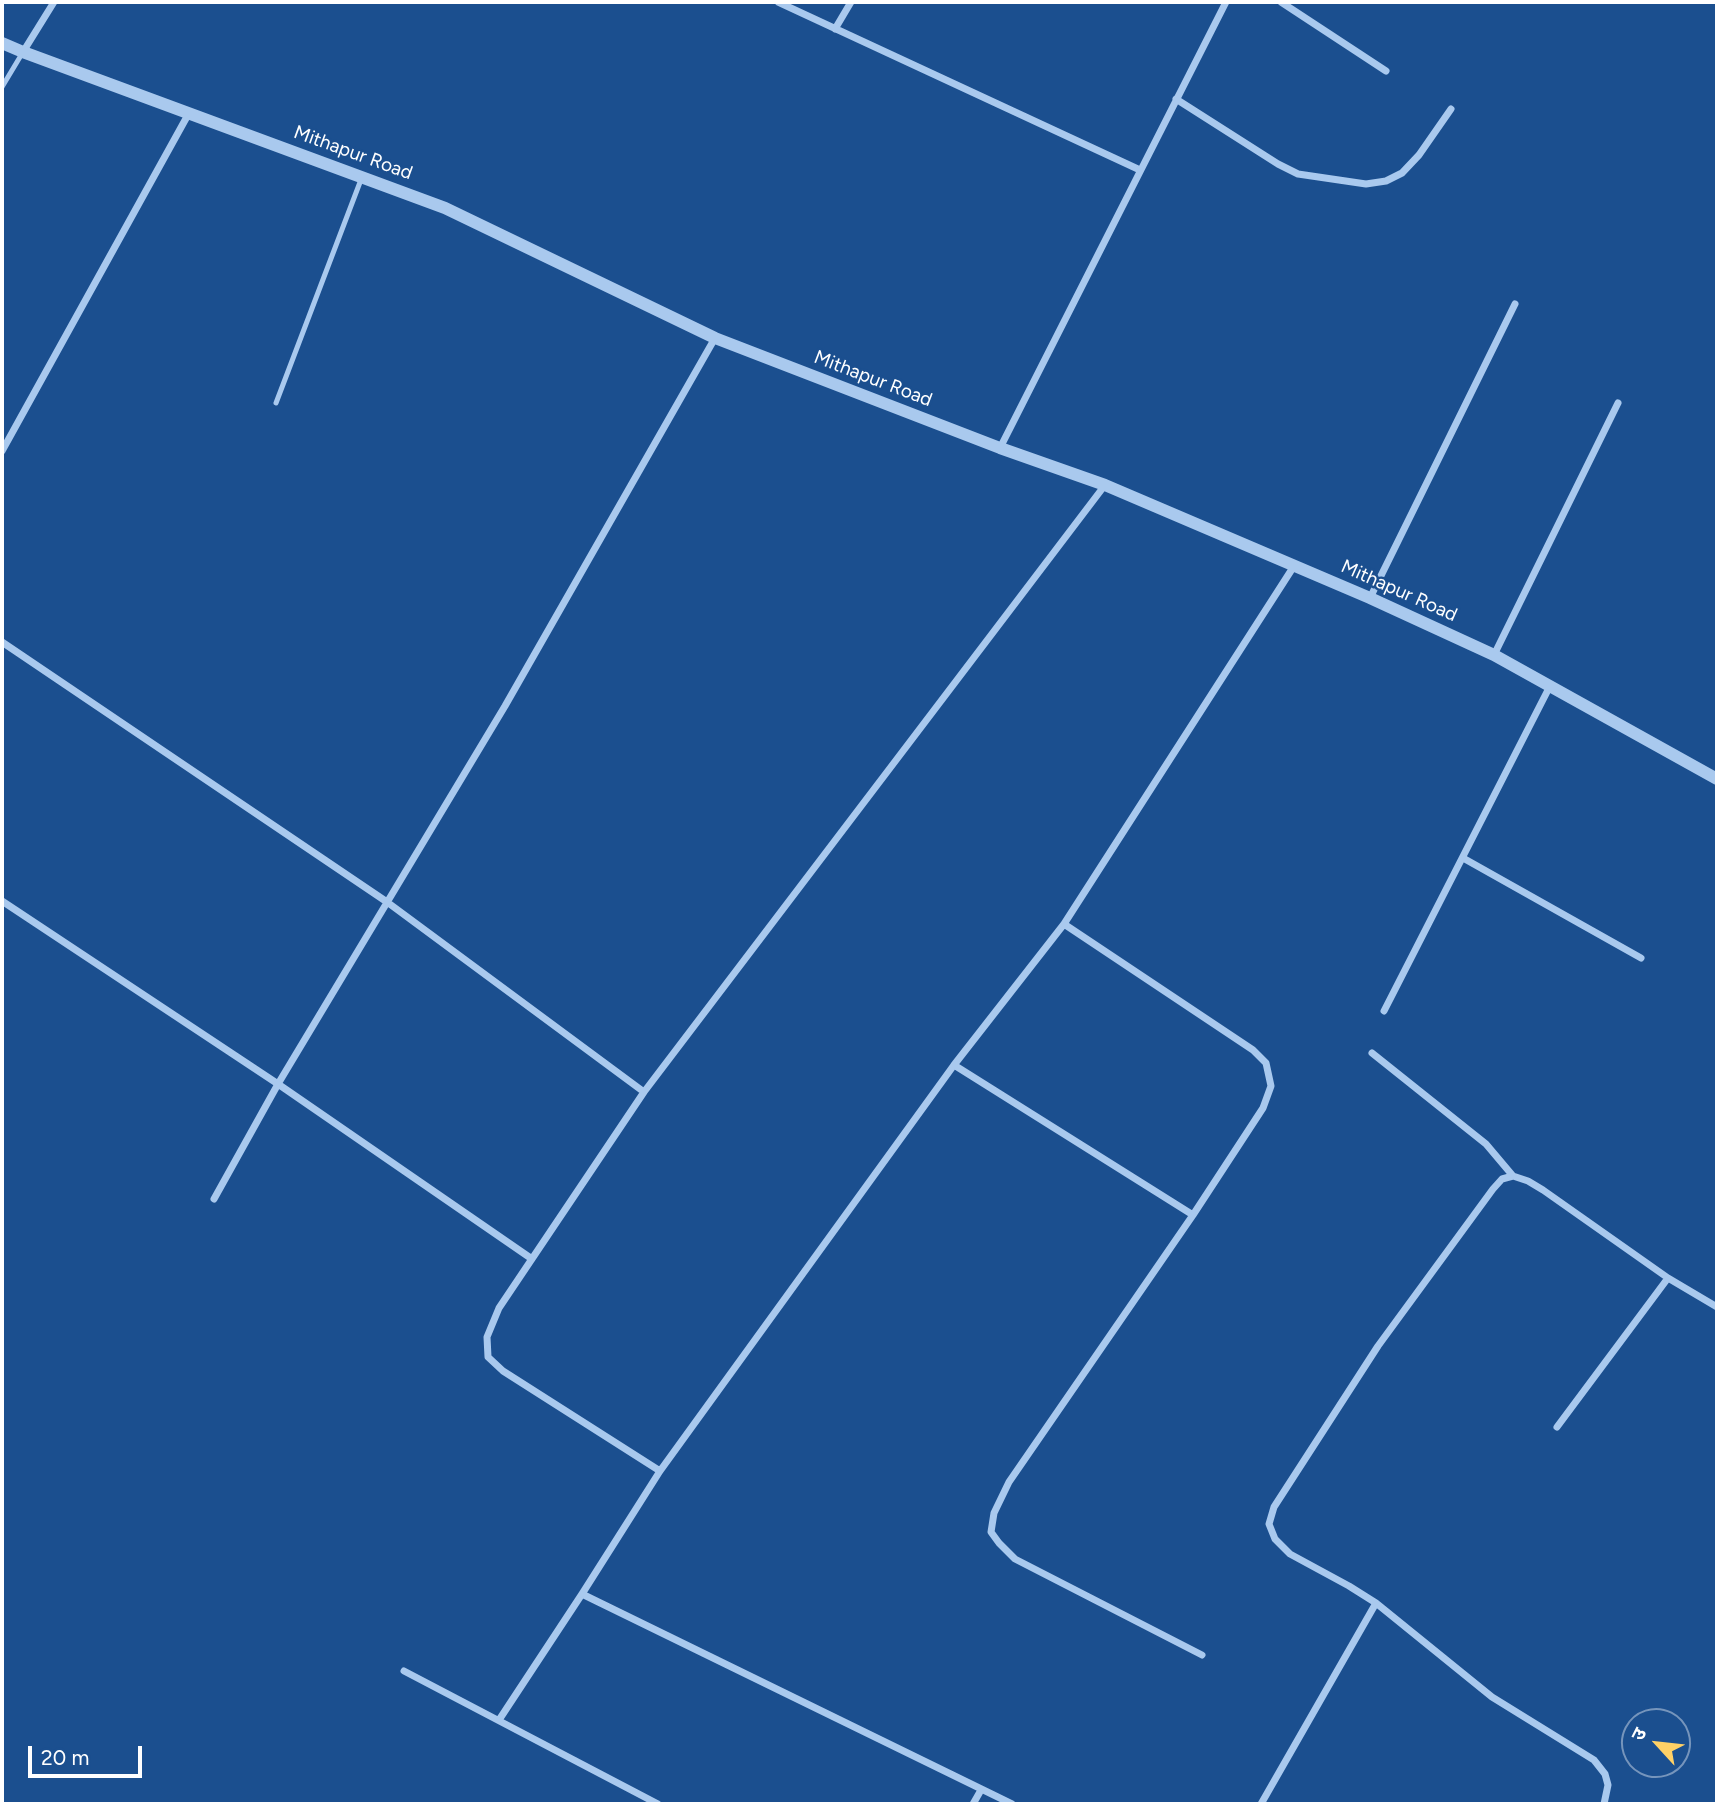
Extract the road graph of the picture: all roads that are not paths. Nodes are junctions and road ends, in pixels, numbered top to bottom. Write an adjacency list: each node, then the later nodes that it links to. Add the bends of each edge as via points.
1 (54, 2): 8 (street)
2 (778, 2): 6 (street)
3 (851, 2): 6 (street)
4 (1226, 2): 11 (street)
5 (1281, 2): 9 (street)
6 (835, 29): 14 (street)
7 (2, 43): 8 (street, Mithapur Road)
8 (23, 52): 10 (lane); 13 (street, Mithapur Road)
9 (1386, 71)
10 (2, 88)
11 (1176, 99): 12 (street, via 1298,174 1366,184 1402,173); 14 (street)
12 (1451, 108)
13 (188, 113): 15 (street, Mithapur Road); 21 (street)
14 (1140, 170): 20 (street)
15 (362, 177): 17 (street, Mithapur Road, via 445,208); 18 (lane)
16 (1515, 304): 24 (street)
17 (715, 338): 20 (street, Mithapur Road); 31 (street)
18 (276, 403)
19 (1618, 403): 26 (street)
20 (1000, 448): 22 (street, Mithapur Road)
21 (2, 451)
22 (1105, 485): 23 (street, Mithapur Road); 38 (street)
23 (1294, 566): 24 (street, Mithapur Road); 32 (street)
24 (1370, 598): 26 (street, Mithapur Road)
25 (2, 642): 31 (street)
26 (1494, 655): 27 (street, Mithapur Road)
27 (1550, 686): 28 (street, Mithapur Road); 29 (street)
28 (1717, 779)
29 (1462, 858): 33 (street); 34 (street)
30 (2, 901): 37 (street)
31 (387, 902): 37 (street); 38 (street)
32 (1063, 924): 36 (street); 41 (street, via 1266,1063 1271,1086 1263,1108)
33 (1641, 958)
34 (1384, 1011)
35 (1372, 1053): 39 (street, via 1486,1144)
36 (954, 1065): 41 (street); 46 (street)
37 (278, 1084): 40 (street); 42 (street)
38 (644, 1092): 42 (street)
39 (1513, 1176): 43 (street, via 1528,1181); 48 (street, via 1493,1189 1386,1335 1274,1507 1269,1524 1275,1539 1290,1554)
40 (214, 1199)
41 (1193, 1215): 49 (street, via 1009,1482 990,1532 1015,1559)
42 (532, 1259): 46 (street, via 499,1308 487,1337 488,1357)
43 (1668, 1278): 44 (street); 45 (street)
44 (1717, 1306)
45 (1557, 1427)
46 (660, 1471): 47 (street)
47 (582, 1594): 51 (street); 52 (street)
48 (1376, 1603): 56 (street); 57 (street, via 1492,1697 1594,1760 1608,1786)
49 (1202, 1655)
50 (404, 1671): 51 (street)
51 (499, 1720): 53 (street)
52 (981, 1790): 54 (street); 55 (street)
53 (659, 1804)
54 (973, 1804)
55 (1012, 1804)
56 (1261, 1804)
57 (1604, 1804)

